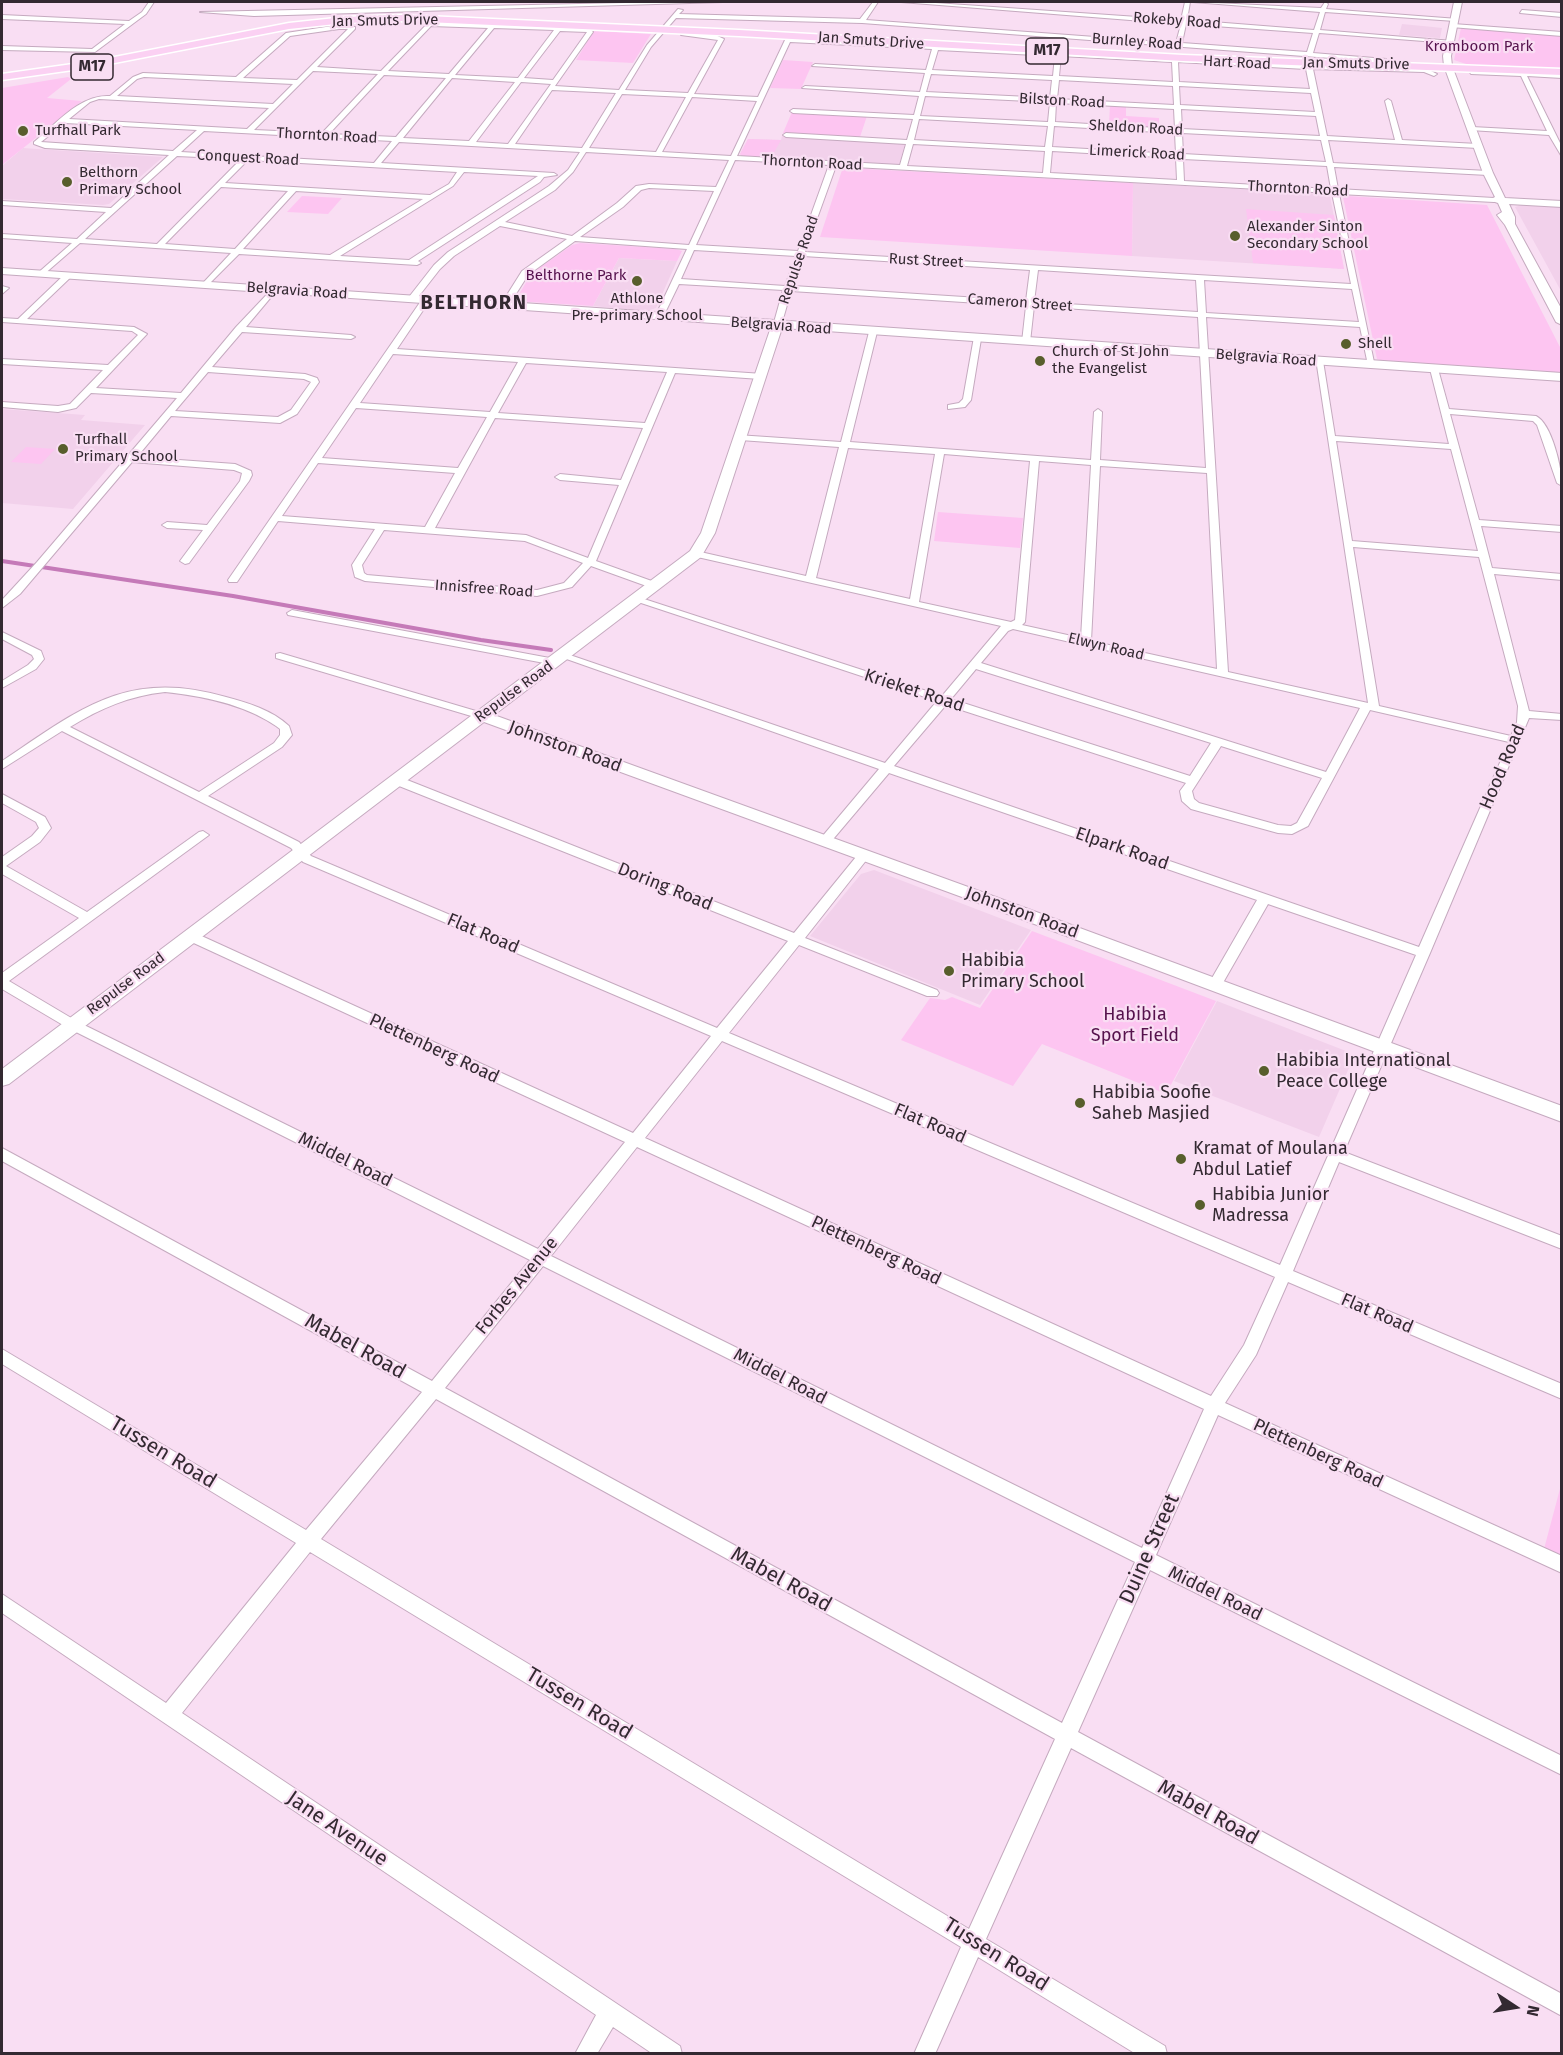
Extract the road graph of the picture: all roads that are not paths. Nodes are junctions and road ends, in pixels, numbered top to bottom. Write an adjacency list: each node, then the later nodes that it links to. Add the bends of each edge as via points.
1 (151, 2): 22 (street)
2 (687, 2): 3 (street); 11 (street); 18 (street)
3 (720, 2)
4 (875, 2): 20 (street)
5 (904, 2): 12 (street, Rokeby Road)
6 (1031, 2): 12 (street)
7 (1188, 2): 21 (street)
8 (1196, 2): 13 (street)
9 (1326, 2): 13 (street)
10 (1458, 2): 23 (street)
11 (529, 4): 14 (street)
12 (1027, 10): 21 (street, Rokeby Road); 28 (street)
13 (1323, 10): 16 (street); 27 (street)
14 (203, 12)
15 (1522, 12): 17 (street)
16 (1395, 15): 23 (street); 31 (street)
17 (1562, 15)
18 (673, 16): 20 (street, Burnley Road); 26 (street)
19 (2, 17): 22 (street)
20 (862, 21): 28 (street, Burnley Road)
21 (1184, 21): 27 (street, Rokeby Road); 34 (street)
22 (130, 23): 36 (street, via 91,52)
23 (1454, 23): 30 (street); 33 (street)
24 (494, 25): 25 (street); 48 (street, via 431,23); 52 (street)
25 (559, 28): 56 (street); 60 (street, via 590,32)
26 (661, 29): 35 (main road, Jan Smuts Drive / M17, via 378,19 289,26); 43 (main road, Jan Smuts Drive / M17, via 1173,57); 63 (street)
27 (1316, 31): 31 (street, Rokeby Road); 38 (street)
28 (1017, 33): 32 (street); 34 (street, Burnley Road)
29 (683, 34): 65 (street, via 721,39)
30 (1562, 34)
31 (1391, 36): 33 (street, Rokeby Road)
32 (1013, 41)
33 (1450, 41): 43 (street)
34 (1179, 45): 38 (street, Burnley Road)
35 (182, 47): 53 (main road, Jan Smuts Drive / M17); 57 (main road, Jan Smuts Drive / M17, via 82,70)
36 (2, 48)
37 (935, 49): 39 (street, Hart Road); 46 (street); 67 (street, Hart Road, via 788,40)
38 (1309, 54): 41 (street, Burnley Road)
39 (1058, 55): 40 (street, Hart Road); 54 (street)
40 (1175, 60): 44 (street, Hart Road); 59 (street)
41 (1384, 60)
42 (815, 66): 46 (street)
43 (1448, 66): 51 (main road, Jan Smuts Drive / M17); 78 (street)
44 (1309, 67): 49 (street, Hart Road, via 1425,70); 62 (street)
45 (312, 69): 48 (street); 55 (street, via 353,30 350,27 288,34); 58 (street)
46 (929, 72): 54 (street); 64 (street)
47 (1471, 72): 50 (street)
48 (382, 73): 52 (street); 82 (street)
49 (1434, 74)
50 (1523, 74): 51 (street); 81 (street)
51 (1562, 74)
52 (451, 76): 56 (street); 85 (street)
53 (2, 77)
54 (1056, 78): 59 (street); 68 (street)
55 (238, 79): 58 (street); 66 (street, via 143,75)
56 (519, 80): 60 (street); 88 (street)
57 (2, 82)
58 (299, 82): 70 (street)
59 (1177, 84): 62 (street); 71 (street)
60 (553, 85): 63 (street); 89 (street)
61 (805, 88): 64 (street, Bilston Road)
62 (1314, 91): 73 (street)
63 (621, 92): 65 (street); 92 (street)
64 (922, 94): 68 (street, Bilston Road); 74 (street)
65 (690, 95): 67 (street); 94 (street)
66 (112, 97): 70 (street); 75 (street, Conquest Road, via 88,101)
67 (760, 99): 98 (street)
68 (1054, 101): 71 (street, Bilston Road); 76 (street)
69 (1388, 101): 87 (street)
70 (275, 106): 79 (street)
71 (1178, 107): 73 (street, Bilston Road); 80 (street)
72 (793, 111): 74 (street, Sheldon Road)
73 (1319, 114): 84 (street)
74 (917, 117): 76 (street, Sheldon Road); 86 (street)
75 (63, 121): 77 (street, Thornton Road); 93 (street, Conquest Road, via 36,144)
76 (1051, 124): 80 (street, Sheldon Road); 91 (street)
77 (202, 129): 79 (street, Thornton Road); 93 (street)
78 (1472, 129): 81 (street); 90 (street)
79 (249, 131): 82 (street, Thornton Road)
80 (1180, 131): 84 (street, Sheldon Road); 96 (street)
81 (1551, 133): 95 (street)
82 (324, 135): 85 (street, Thornton Road)
83 (786, 135): 86 (street, Limerick Road)
84 (1323, 138): 87 (street, Sheldon Road); 100 (street)
85 (398, 140): 88 (street, Thornton Road); 101 (street)
86 (910, 141): 91 (street, Limerick Road); 102 (street)
87 (1400, 142): 90 (street, Sheldon Road)
88 (471, 144): 89 (street, Thornton Road)
89 (510, 146): 92 (street, Thornton Road)
90 (1478, 146): 104 (street)
91 (1048, 149): 96 (street, Limerick Road); 106 (street)
92 (585, 150): 94 (street, Thornton Road); 118 (street, via 566,177)
93 (175, 154): 97 (street, Conquest Road); 117 (street)
94 (658, 154): 98 (street, Thornton Road)
95 (1562, 155)
96 (1181, 156): 100 (street, Limerick Road); 108 (street)
97 (246, 158): 101 (street, Conquest Road); 109 (street)
98 (733, 158): 99 (street, Thornton Road); 110 (street)
99 (833, 164): 102 (street, Thornton Road); 125 (street, Repulse Road)
100 (1329, 164): 104 (street, Limerick Road); 112 (street)
101 (376, 165): 103 (street, Conquest Road)
102 (903, 167): 106 (street, Thornton Road)
103 (462, 170): 105 (street, Conquest Road); 113 (street, via 451,185)
104 (1488, 173): 114 (street)
105 (542, 175): 107 (street, Conquest Road); 126 (street, via 414,263)
106 (1046, 175): 108 (street, Thornton Road)
107 (554, 176)
108 (1181, 183): 112 (street, Thornton Road)
109 (219, 185): 111 (street); 122 (street)
110 (718, 189): 120 (street, via 643,187); 123 (street)
111 (292, 190): 113 (street); 124 (street)
112 (1335, 192): 114 (street, Thornton Road); 134 (street)
113 (430, 197): 126 (street)
114 (1498, 200): 116 (street, Thornton Road); 145 (street)
115 (2, 203): 117 (street)
116 (1562, 204)
117 (113, 210): 121 (street)
118 (498, 223): 120 (street, Rust Street); 137 (street, via 444,260)
119 (2, 236): 121 (street)
120 (573, 238): 123 (street, Rust Street); 140 (street, via 525,273)
121 (78, 241): 122 (street); 129 (street)
122 (158, 247): 124 (street)
123 (692, 247): 125 (street, Rust Street); 132 (street)
124 (237, 251): 126 (street); 133 (street)
125 (801, 254): 127 (street, Rust Street); 135 (street, Repulse Road)
126 (333, 257)
127 (1034, 268): 131 (street, Rust Street); 139 (street)
128 (2, 272): 129 (street, Belgravia Road)
129 (42, 274): 130 (street, Belgravia Road)
130 (68, 276): 133 (street, Belgravia Road); 144 (street)
131 (1200, 278): 134 (street, Rust Street); 141 (street)
132 (676, 281): 135 (street, Cameron Street); 142 (street)
133 (206, 285): 136 (street, Belgravia Road)
134 (1355, 287): 146 (street)
135 (788, 288): 139 (street, Cameron Street); 147 (street, Repulse Road)
136 (273, 290): 137 (street, Belgravia Road); 148 (street)
137 (412, 299): 138 (street, Belgravia Road)
138 (426, 300): 140 (street, Belgravia Road); 153 (street)
139 (1030, 303): 141 (street, Cameron Street); 152 (street)
140 (504, 306): 142 (street, Belgravia Road)
141 (1202, 314): 146 (street, Cameron Street); 154 (street)
142 (659, 317): 147 (street, Belgravia Road)
143 (2, 320): 144 (street)
144 (20, 321): 159 (street, via 141,332 142,337)
145 (1562, 322)
146 (1363, 325): 158 (street)
147 (777, 326): 149 (street, Belgravia Road); 163 (street, Repulse Road)
148 (239, 329): 150 (street); 160 (street)
149 (873, 332): 151 (street, Belgravia Road); 177 (street)
150 (351, 337)
151 (977, 339): 152 (street, Belgravia Road); 169 (street, via 967,400 963,405)
152 (1026, 342): 154 (street, Belgravia Road)
153 (392, 351): 156 (street); 168 (street)
154 (1205, 354): 157 (street, Belgravia Road); 185 (street)
155 (2, 360): 159 (street)
156 (523, 360): 162 (street); 173 (street)
157 (1319, 361): 158 (street, Belgravia Road); 176 (street)
158 (1372, 365): 161 (street, Belgravia Road)
159 (112, 368): 165 (street)
160 (205, 369): 166 (street); 172 (street, via 305,376 315,382 294,412 280,420)
161 (1434, 369): 164 (street, Belgravia Road); 170 (street, Hood Road)
162 (672, 370): 163 (street); 174 (street, Innisfree Road)
163 (760, 376): 175 (street, Repulse Road)
164 (1562, 377)
165 (91, 390): 166 (street); 167 (street, via 69,408)
166 (182, 396): 172 (street)
167 (2, 405)
168 (355, 405): 173 (street); 182 (street)
169 (951, 406)
170 (1445, 411): 178 (street, Hood Road); 188 (street, via 1536,419)
171 (1098, 412): 183 (street)
172 (169, 413): 181 (street)
173 (493, 415): 174 (street); 184 (street)
174 (649, 426): 187 (street, Innisfree Road)
175 (740, 436): 177 (street); 197 (street, Repulse Road, via 708,532)
176 (1332, 438): 178 (street); 196 (street)
177 (846, 444): 179 (street); 204 (street)
178 (1454, 447): 190 (street, Hood Road)
179 (940, 451): 180 (street); 207 (street)
180 (1035, 458): 183 (street); 210 (street, via 1020,620)
181 (130, 459): 193 (street, via 246,471 248,475); 208 (street)
182 (317, 460): 184 (street); 189 (street)
183 (1093, 463): 185 (street); 212 (street)
184 (460, 471): 195 (street)
185 (1211, 471): 216 (street)
186 (560, 477): 187 (street)
187 (624, 483): 200 (street, Innisfree Road)
188 (1562, 483)
189 (277, 518): 192 (street); 203 (street)
190 (1475, 523): 194 (street); 198 (street, Hood Road)
191 (167, 525): 193 (street)
192 (381, 527): 195 (street); 200 (street, Innisfree Road, via 357,565 359,575 365,578 537,593 568,585)
193 (210, 528): 199 (street)
194 (1562, 530)
195 (428, 531): 200 (street, via 526,538)
196 (1349, 544): 198 (street); 219 (street)
197 (696, 554): 204 (street, Elwyn Road); 205 (street, Repulse Road)
198 (1483, 554): 201 (street, Hood Road)
199 (185, 561)
200 (591, 562): 205 (street)
201 (1489, 571): 202 (street); 220 (street, Hood Road)
202 (1562, 577)
203 (233, 580)
204 (810, 580): 207 (street, Elwyn Road)
205 (656, 586): 206 (street, Repulse Road)
206 (637, 600): 214 (street, Repulse Road); 218 (street, Krieket Road)
207 (914, 603): 210 (street, Elwyn Road)
208 (2, 605)
209 (292, 613): 214 (street, Elpark Road)
210 (1010, 625): 212 (street, Elwyn Road); 215 (street)
211 (2, 635): 217 (street, via 37,653 39,659)
212 (1086, 642): 216 (street, Elwyn Road)
213 (280, 656): 221 (street)
214 (559, 659): 221 (street, Repulse Road); 227 (street, Elpark Road)
215 (975, 664): 218 (street); 225 (street)
216 (1223, 674): 219 (street, Elwyn Road)
217 (2, 685)
218 (944, 700): 227 (street); 230 (street, Krieket Road)
219 (1370, 707): 224 (street, Elwyn Road); 228 (street)
220 (1524, 714): 222 (street); 224 (street, Hood Road)
221 (482, 716): 229 (street, Repulse Road); 234 (street, Johnston Road)
222 (1562, 717)
223 (62, 727): 226 (street); 231 (street, Flat Road); 231 (street, via 115,698 169,687 227,700 283,725 286,735 278,745)
224 (1515, 740): 243 (street, Hood Road)
225 (1218, 742): 228 (street); 230 (street)
226 (2, 766)
227 (886, 767): 234 (street); 239 (street, Elpark Road)
228 (1327, 776): 230 (street, via 1302,826 1292,830 1191,804 1185,795)
229 (398, 781): 235 (street, Repulse Road); 242 (street, Doring Road)
230 (1192, 781)
231 (201, 796): 235 (street, Flat Road, via 295,845)
232 (2, 798): 237 (street, via 41,820 45,828)
233 (203, 835): 240 (street)
234 (825, 841): 236 (street, Johnston Road)
235 (301, 852): 241 (street, Repulse Road); 248 (street, Flat Road, via 316,863)
236 (864, 855): 242 (street, Forbes Avenue); 245 (street, Johnston Road)
237 (2, 863)
238 (2, 869): 240 (street)
239 (1264, 899): 243 (street, Elpark Road); 245 (street)
240 (87, 917): 244 (street)
241 (190, 936): 247 (street, Repulse Road); 252 (street, Plettenberg Road)
242 (796, 939): 246 (street, Doring Road); 248 (street, Forbes Avenue)
243 (1424, 953): 249 (street, Hood Road)
244 (2, 981): 247 (street, Middel Road)
245 (1215, 986): 249 (street, Johnston Road)
246 (933, 993)
247 (73, 1025): 250 (street, Repulse Road); 256 (street, Middel Road)
248 (720, 1034): 252 (street, Forbes Avenue); 257 (street, Flat Road)
249 (1383, 1048): 251 (street, Johnston Road); 254 (street, Duine Street)
250 (2, 1079)
251 (1562, 1114)
252 (634, 1140): 256 (street, Forbes Avenue); 261 (street, Plettenberg Road)
253 (2, 1154): 259 (street, Mabel Road)
254 (1336, 1155): 255 (street); 257 (street, Duine Street)
255 (1562, 1243)
256 (540, 1257): 259 (street, Forbes Avenue); 263 (street, Middel Road)
257 (1284, 1274): 260 (street, Flat Road); 261 (street, Duine Street, via 1250,1350)
258 (2, 1356): 262 (street, Tussen Road)
259 (434, 1390): 262 (street, Forbes Avenue); 267 (street, Mabel Road)
260 (1562, 1392)
261 (1214, 1406): 263 (street, Duine Street); 264 (street, Plettenberg Road)
262 (308, 1541): 266 (street, Forbes Avenue); 269 (street, Tussen Road)
263 (1145, 1559): 267 (street, Duine Street); 268 (street, Middel Road)
264 (1562, 1565)
265 (2, 1603): 266 (street, Jane Avenue)
266 (168, 1715): 271 (street, Jane Avenue)
267 (1066, 1736): 269 (street, Duine Street); 270 (street, Mabel Road)
268 (1562, 1766)
269 (975, 1942): 274 (street, Duine Street); 275 (street, Tussen Road)
270 (1562, 2006)
271 (610, 2012): 272 (street); 273 (street, Jane Avenue)
272 (585, 2054)
273 (672, 2054)
274 (924, 2054)
275 (1157, 2054)

